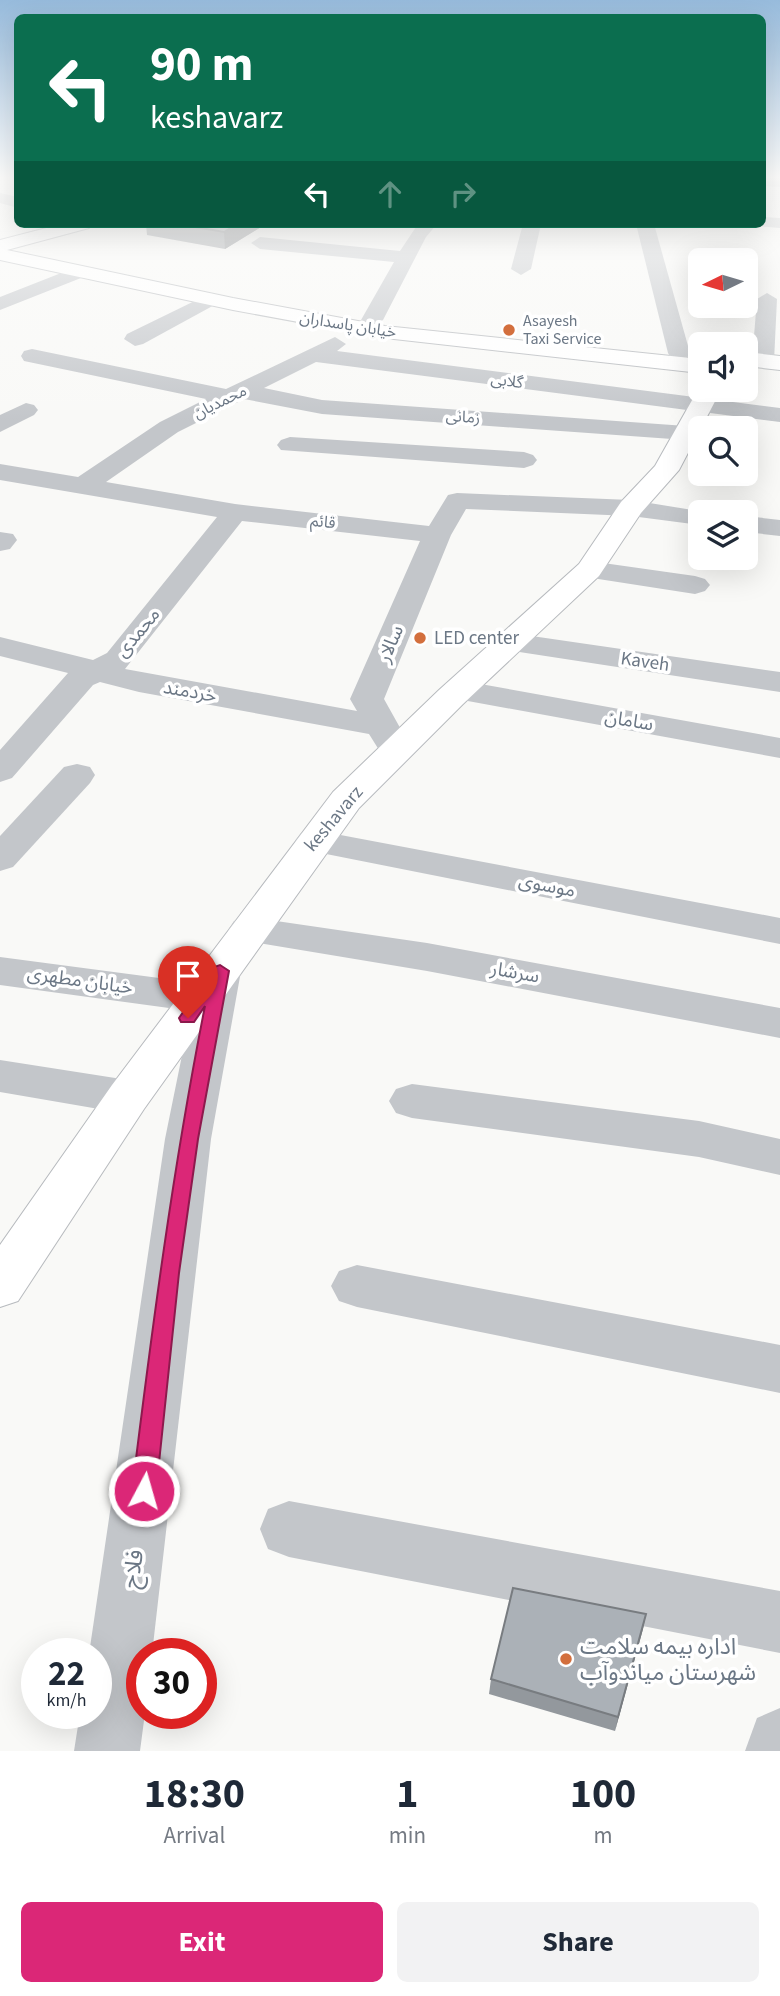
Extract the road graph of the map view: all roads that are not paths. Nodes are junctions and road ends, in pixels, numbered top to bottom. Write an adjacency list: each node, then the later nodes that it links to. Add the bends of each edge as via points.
1 (50, 259): 7 (main road, خیابان پاسداران)
2 (87, 259): 11 (main road, خیابان پاسداران)
3 (405, 259): 11 (street)
4 (524, 259): 6 (street)
5 (657, 259): 13 (street)
6 (521, 269)
7 (79, 271): 8 (main road, خیابان پاسداران); 10 (street)
8 (211, 299): 11 (main road, خیابان پاسداران); 12 (street)
9 (767, 299): 18 (street)
10 (0, 304)
11 (369, 324): 14 (main road, خیابان پاسداران); 15 (street, محمدیان); 17 (main road, خیابان پاسداران)
12 (135, 339)
13 (688, 348)
14 (688, 354)
15 (313, 355): 19 (street, محمدیان); 21 (street, گلابی)
16 (32, 356): 19 (street, زمانی)
17 (688, 364)
18 (763, 365)
19 (235, 394): 23 (street, زمانی, via 322,407); 28 (street, محمدیان, via 169,427)
20 (26, 410): 24 (street)
21 (698, 410): 22 (street); 23 (street, زمانی); 30 (main road, keshavarz, via 666,470)
22 (780, 415)
23 (529, 422): 26 (street)
24 (0, 425)
25 (290, 445): 26 (street)
26 (524, 460): 29 (street)
27 (3, 476): 28 (street, قائم)
28 (81, 486): 31 (street, قائم)
29 (507, 504): 30 (street); 35 (street, via 457,501)
30 (631, 508): 32 (street); 36 (main road, keshavarz)
31 (235, 512): 35 (street, قائم); 40 (street, محمدی, via 118,660)
32 (688, 515)
33 (758, 525): 34 (street)
34 (780, 528)
35 (437, 535): 43 (street, سالار, via 367,699)
36 (589, 570): 37 (street); 38 (main road, keshavarz)
37 (695, 585)
38 (511, 642): 41 (street, Kaveh); 42 (main road, keshavarz)
39 (0, 646): 40 (street, خردمند)
40 (96, 671): 43 (street, خردمند); 45 (street, محمدی, via 82,678)
41 (780, 682)
42 (468, 692): 43 (main road, keshavarz); 44 (street, سامان)
43 (389, 738): 47 (main road, keshavarz)
44 (780, 748)
45 (0, 771)
46 (77, 775): 48 (street)
47 (314, 841): 49 (street, موسوی); 50 (main road, keshavarz)
48 (0, 859)
49 (780, 931)
50 (223, 966): 51 (street, خیابان مطهری); 52 (street, سرشار, via 440,959); 54 (main road, keshavarz); 63 (street, فلاح, via 186,1153)
51 (0, 971)
52 (780, 1023)
53 (0, 1076): 54 (street)
54 (128, 1097): 57 (main road, keshavarz)
55 (412, 1101): 56 (street, via 699,1139)
56 (780, 1157)
57 (6, 1266)
58 (357, 1286): 59 (street)
59 (780, 1369)
60 (289, 1529): 61 (street)
61 (780, 1622)
62 (780, 1741): 64 (street)
63 (107, 1751)
64 (778, 1751)

